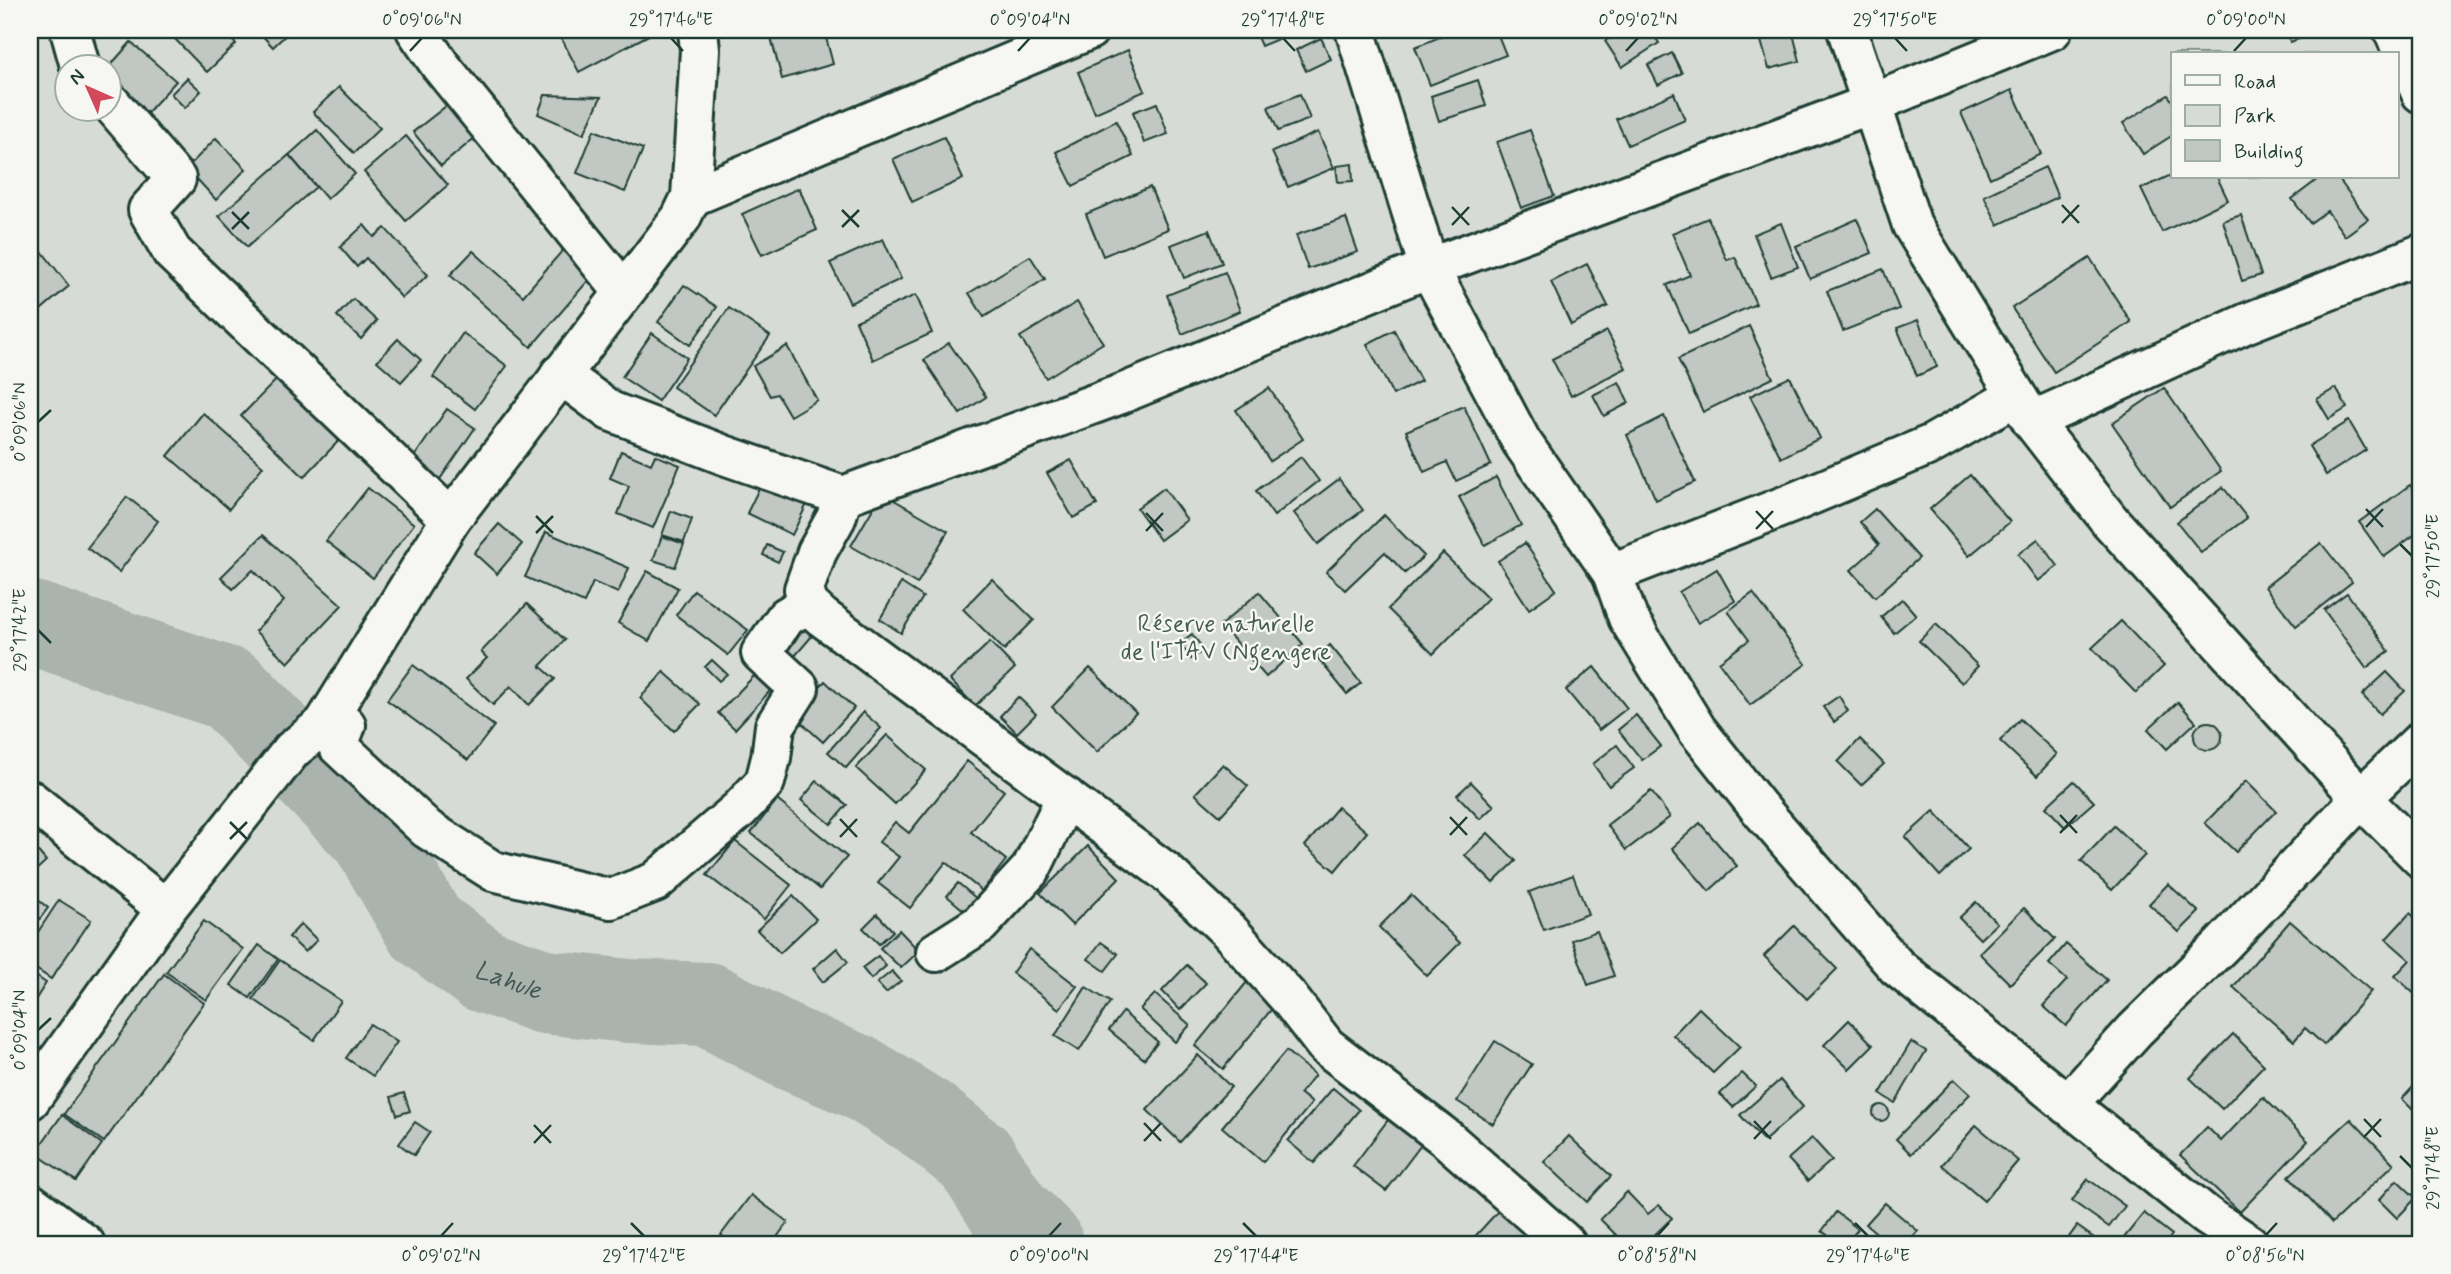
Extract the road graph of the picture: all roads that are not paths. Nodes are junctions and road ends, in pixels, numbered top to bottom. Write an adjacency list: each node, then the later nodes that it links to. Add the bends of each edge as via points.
1 (70, 30): 9 (street)
2 (416, 30): 16 (street)
3 (698, 30): 13 (street)
4 (1089, 30): 13 (street)
5 (1355, 30): 15 (street)
6 (1847, 30): 11 (street)
7 (2052, 30): 11 (street)
8 (2393, 30): 10 (street)
9 (76, 52)
10 (2421, 93)
11 (1871, 104): 15 (street); 18 (street, via 1912,225)
12 (122, 116): 20 (street, via 176,179 148,210 172,252)
13 (691, 197): 16 (street, via 681,218)
14 (2421, 254): 18 (street)
15 (1429, 268): 19 (street, via 1121,394); 21 (street, via 1521,441)
16 (624, 291): 17 (street)
17 (560, 374): 19 (street, via 610,411); 20 (street)
18 (2024, 408): 21 (street); 26 (street, via 2110,521)
19 (843, 496): 22 (street, via 804,589)
20 (452, 519): 23 (street)
21 (1612, 573): 32 (street, via 1628,618 1697,730 1816,875 1897,967)
22 (808, 604): 23 (street, via 786,617 761,653 799,688 775,726 765,782 655,882 611,899 493,871 427,829 338,746 346,725); 25 (street)
23 (328, 718): 29 (street, via 292,750)
24 (2421, 741): 26 (street)
25 (1066, 797): 30 (street, via 1031,869 980,924); 35 (street, via 1166,872 1230,932 1326,1046 1447,1139)
26 (2361, 798): 28 (street); 32 (street)
27 (30, 800): 29 (street)
28 (2421, 858)
29 (166, 909): 31 (street)
30 (936, 952)
31 (30, 1100)
32 (2067, 1105): 36 (street)
33 (30, 1203): 34 (street)
34 (85, 1244)
35 (1566, 1244)
36 (2249, 1244)

